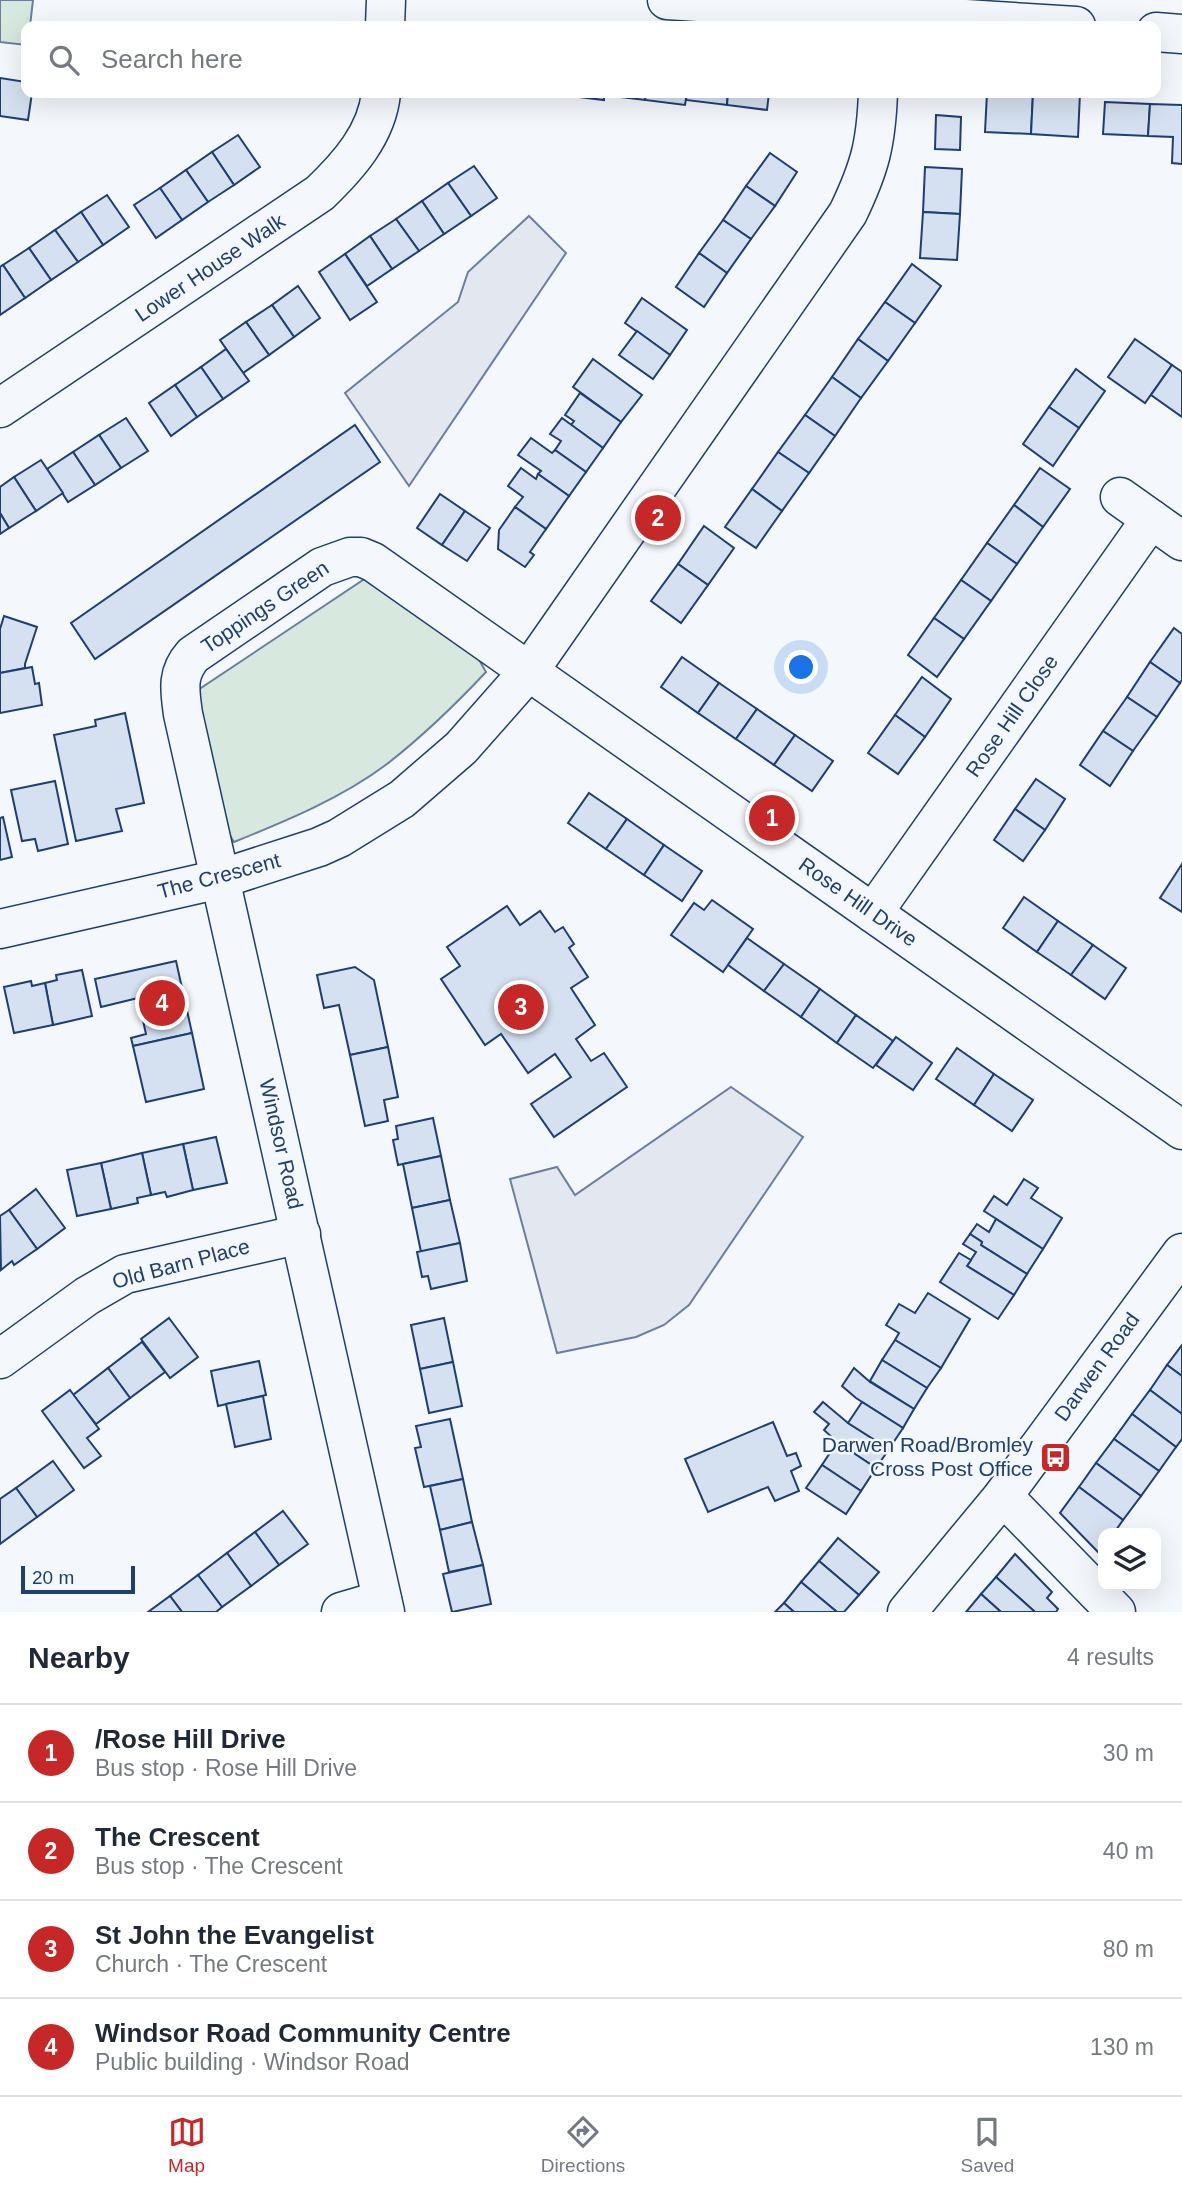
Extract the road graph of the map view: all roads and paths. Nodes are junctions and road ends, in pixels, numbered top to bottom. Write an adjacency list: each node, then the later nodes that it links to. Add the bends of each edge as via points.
1 (386, 0): 4 (street)
2 (667, 0): 3 (street)
3 (880, 19): 5 (street)
4 (385, 21)
5 (936, 21)
6 (1161, 32): 7 (street)
7 (1182, 34)
8 (379, 98): 10 (street, Lower House Walk, via 368,134 351,163 320,193)
9 (878, 98): 15 (street, The Crescent, via 877,133 867,173 848,213)
10 (0, 408)
11 (1120, 497): 12 (street)
12 (1151, 519): 13 (street); 18 (street, Rose Hill Close)
13 (1182, 541)
14 (361, 557): 15 (street, Rose Hill Drive); 16 (street, Toppings Green, via 337,559 322,567 193,655)
15 (529, 671): 17 (street, The Crescent, via 461,748 402,799 340,838); 18 (street, Rose Hill Drive)
16 (180, 675): 17 (street, Windsor Road, via 183,714)
17 (220, 879): 19 (street, The Crescent); 21 (street, Windsor Road)
18 (873, 913): 20 (street, Rose Hill Drive)
19 (0, 929)
20 (1182, 1130)
21 (302, 1234): 23 (street, Old Barn Place, via 125,1275 87,1296); 25 (street, Windsor Road)
22 (1182, 1252): 24 (street, Darwen Road)
23 (0, 1359)
24 (1003, 1496): 27 (street, Darwen Road); 28 (street)
25 (384, 1606): 26 (street)
26 (341, 1612)
27 (907, 1612)
28 (1115, 1612)

